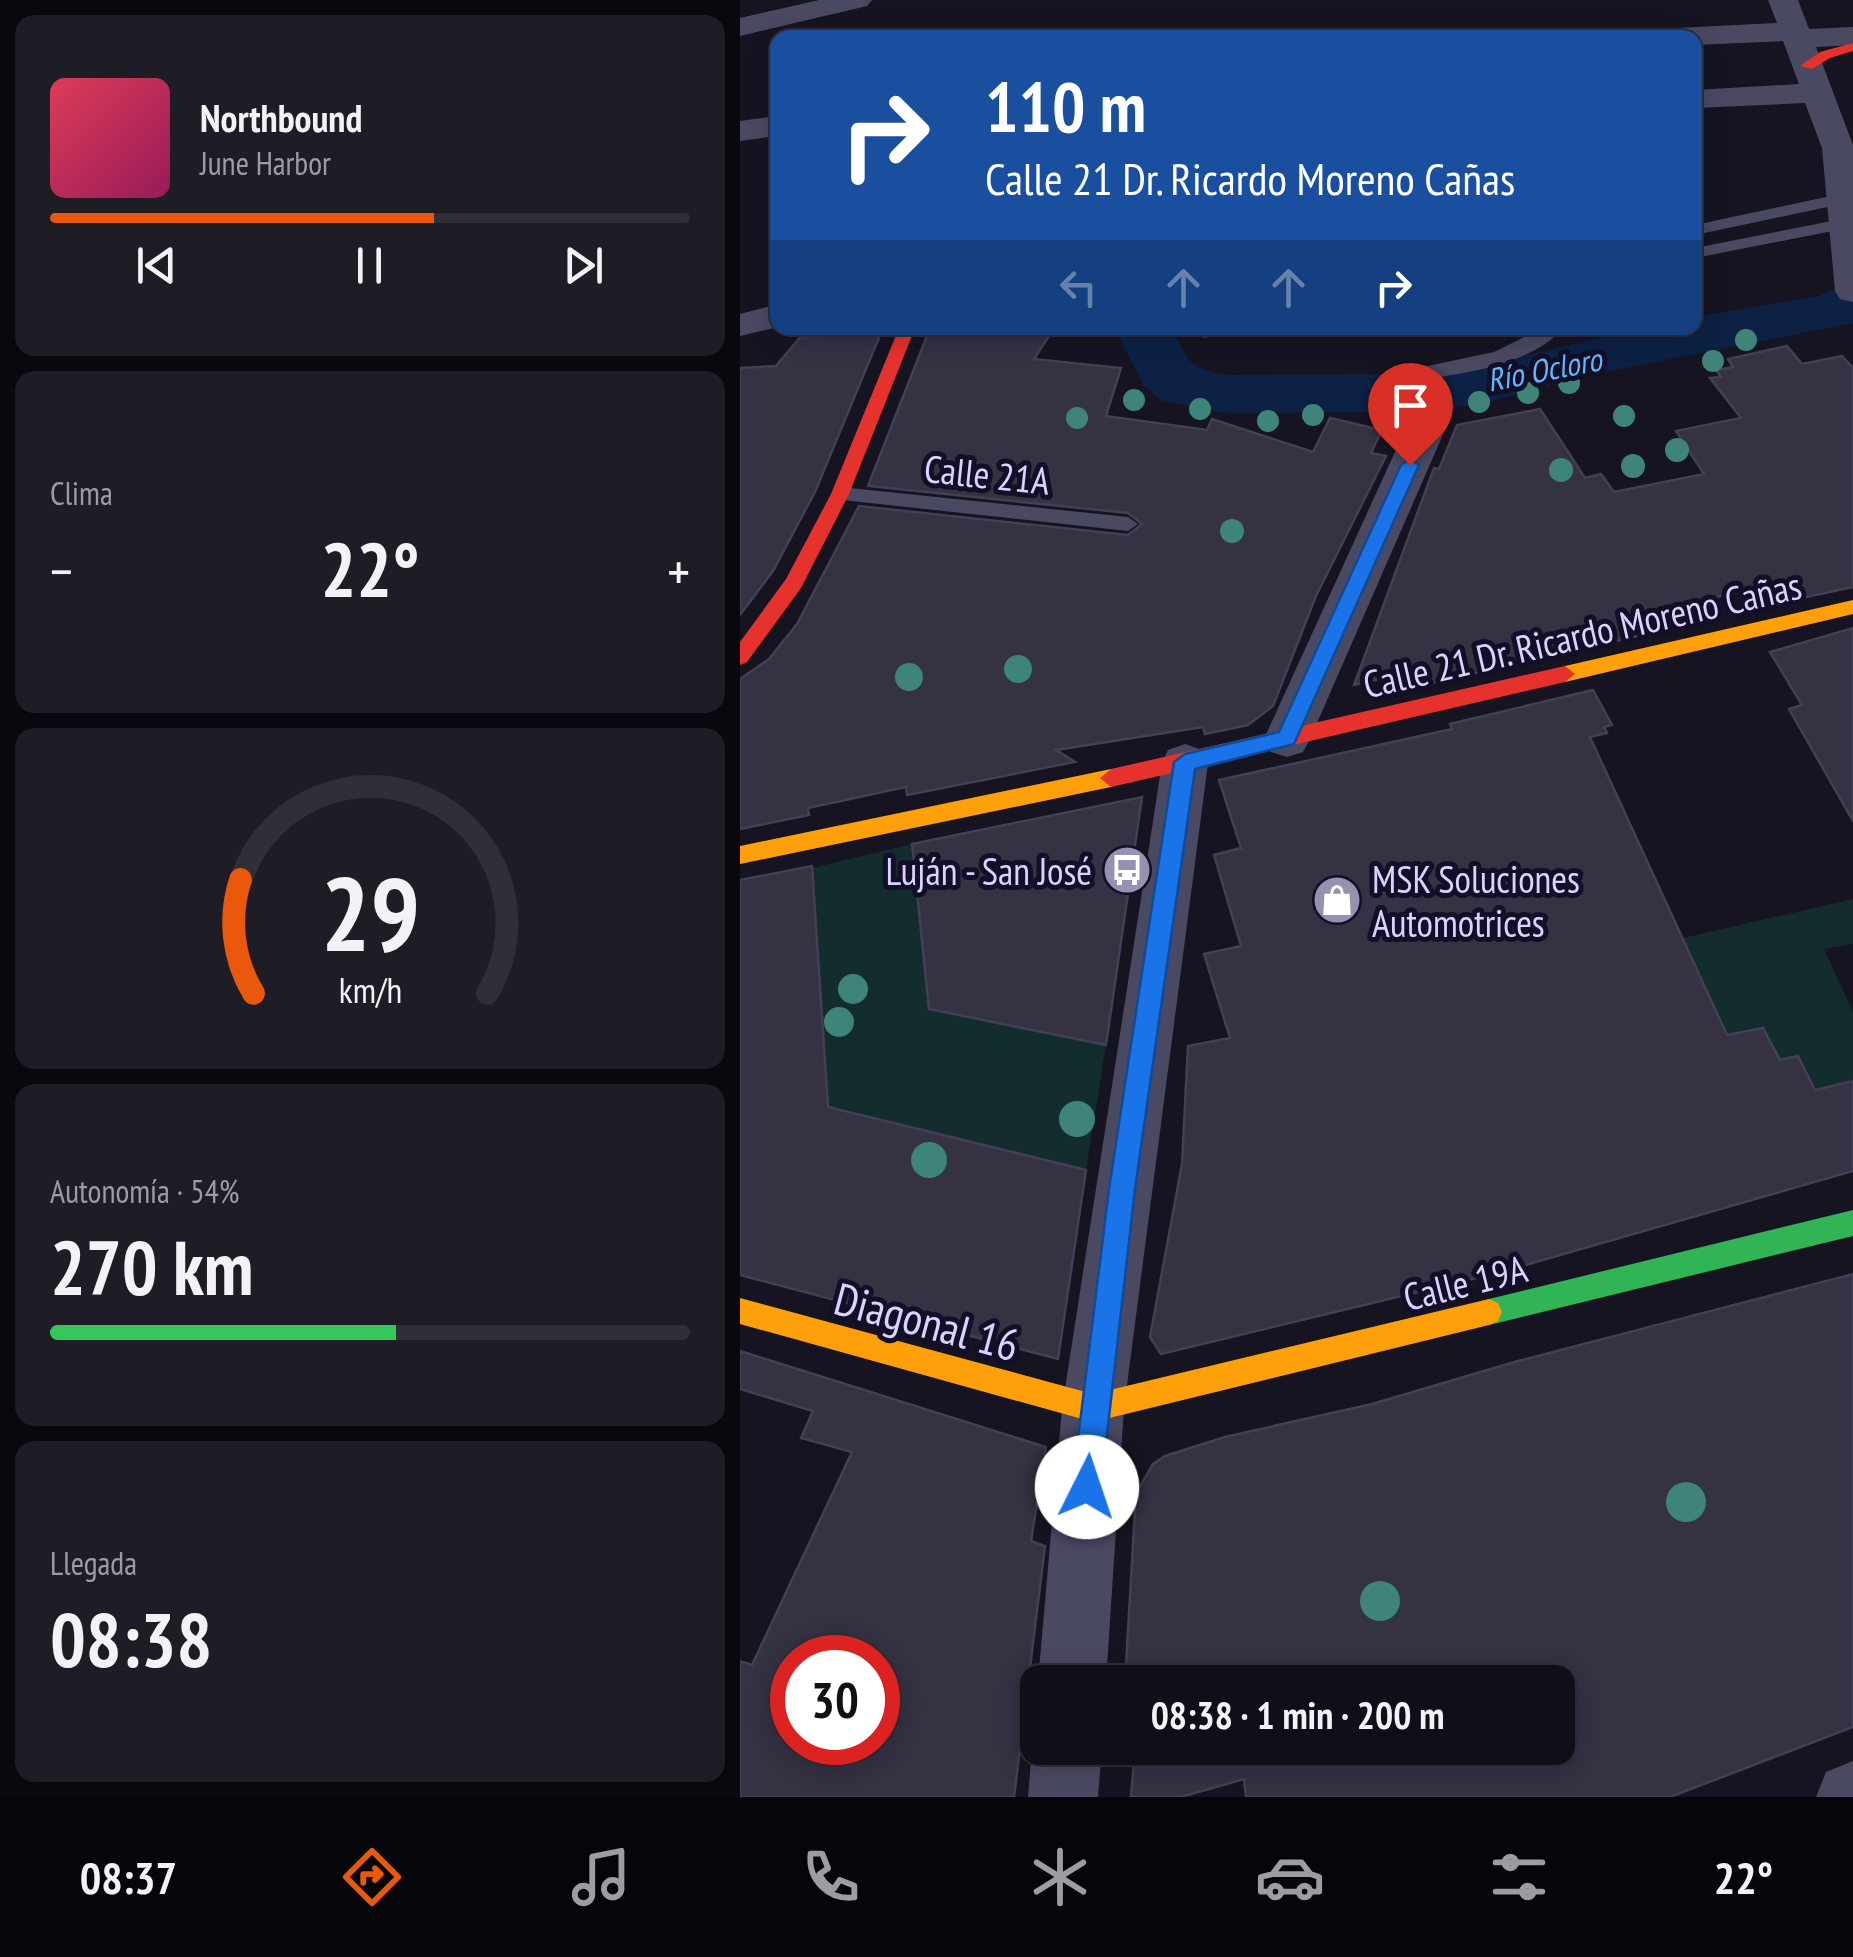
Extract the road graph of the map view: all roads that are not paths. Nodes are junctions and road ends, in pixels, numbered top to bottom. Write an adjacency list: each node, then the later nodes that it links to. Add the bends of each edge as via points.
1 (856, 0): 3 (street)
2 (1784, 0): 7 (street)
3 (740, 27)
4 (1853, 36): 7 (street)
5 (1702, 44): 7 (street)
6 (1853, 46): 7 (street)
7 (1804, 57): 8 (street); 11 (street, via 1838,148)
8 (1702, 96)
9 (770, 127): 10 (street)
10 (740, 131)
11 (1846, 211): 12 (lane); 13 (lane); 14 (street)
12 (1702, 229)
13 (1702, 251)
14 (1853, 291)
15 (770, 317): 16 (street)
16 (740, 325)
17 (904, 335): 21 (street)
18 (1545, 335): 19 (lane, via 1509,352)
19 (1394, 378)
20 (1425, 430): 25 (street)
21 (840, 494): 22 (lane, Calle 21A); 24 (street, via 794,582)
22 (1128, 524)
23 (1853, 607): 25 (street, Calle 21 Dr. Ricardo Moreno Cañas)
24 (740, 657)
25 (1286, 738): 26 (street, Calle 21 Dr. Ricardo Moreno Cañas)
26 (1185, 762): 27 (street, Calle 21 Dr. Ricardo Moreno Cañas); 30 (street)
27 (740, 855)
28 (1853, 1223): 30 (street, Calle 19A)
29 (740, 1311): 30 (street, Diagonal 16)
30 (1093, 1408): 31 (street)
31 (1073, 1665)
32 (1065, 1765): 33 (street)
33 (1063, 1797)

